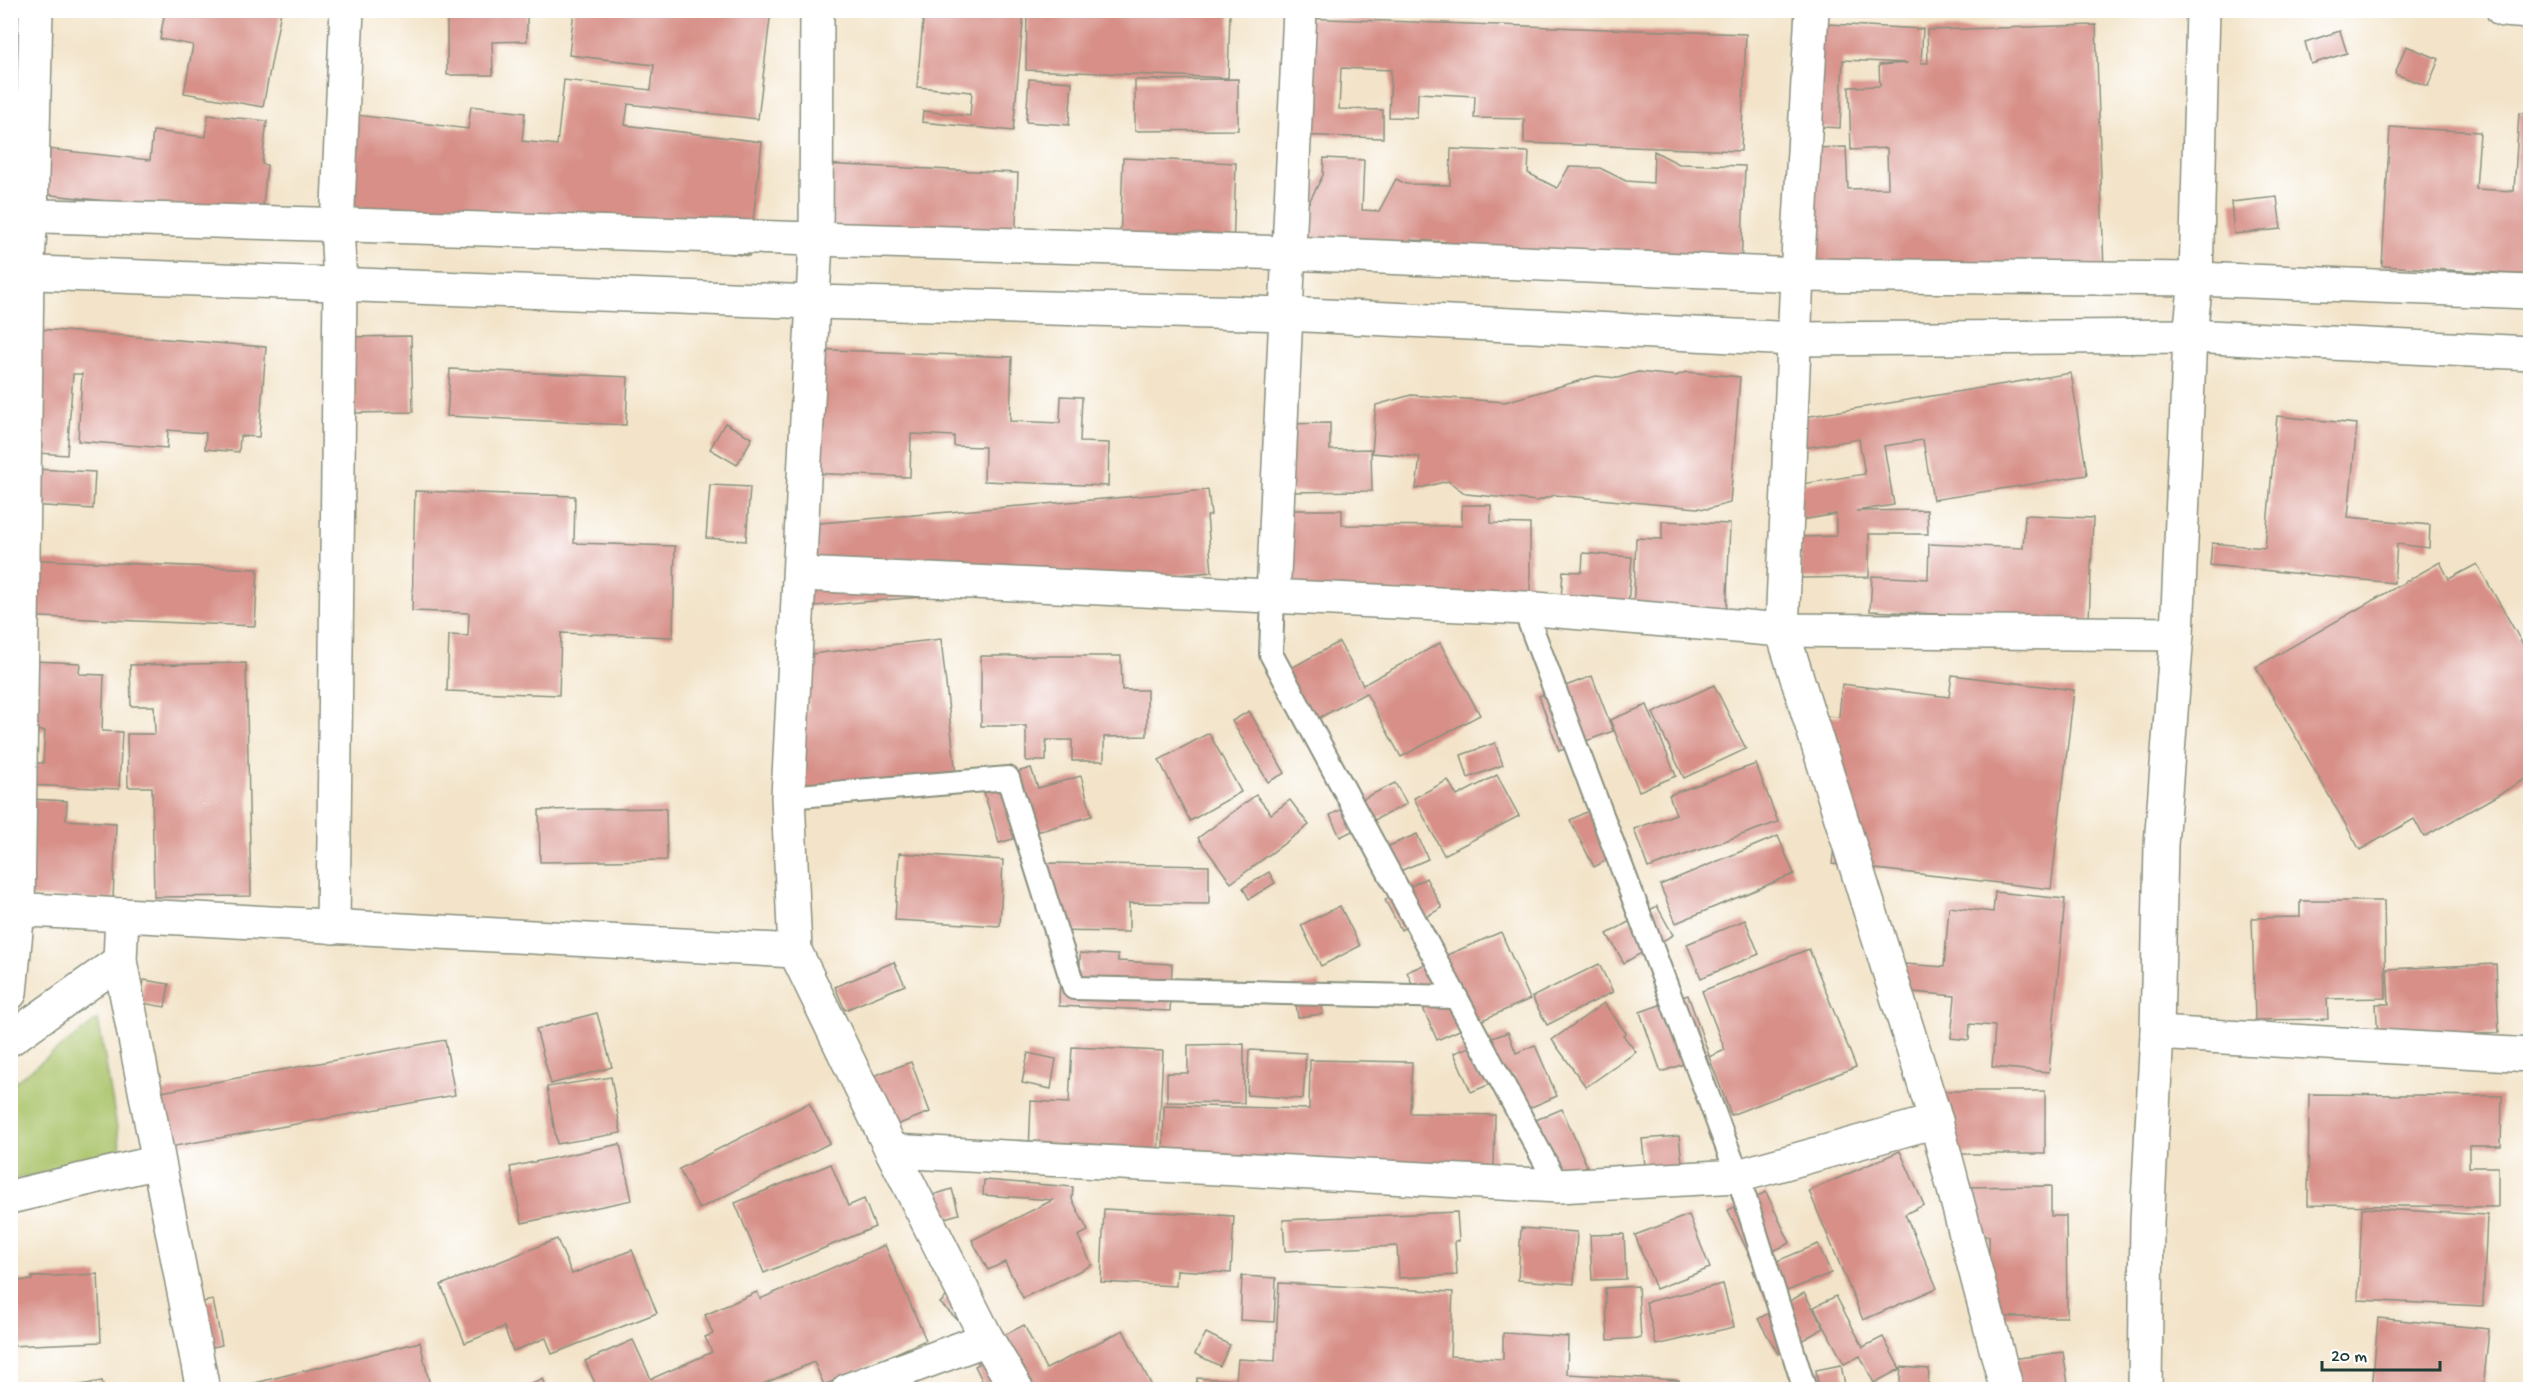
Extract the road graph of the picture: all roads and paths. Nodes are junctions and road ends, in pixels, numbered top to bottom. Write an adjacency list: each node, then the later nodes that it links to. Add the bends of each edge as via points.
1 (36, 10): 9 (street)
2 (347, 10): 10 (street)
3 (817, 10): 11 (street)
4 (1300, 10): 12 (street)
5 (1812, 10): 14 (street)
6 (2203, 10): 15 (street)
7 (2503, 10): 8 (street)
8 (2530, 12)
9 (21, 216): 10 (street); 13 (street)
10 (337, 226): 11 (street); 16 (street)
11 (816, 240): 12 (street); 18 (street)
12 (1289, 253): 14 (street); 19 (street)
13 (19, 272): 16 (street); 29 (street)
14 (1797, 275): 15 (street); 21 (street)
15 (2196, 279): 17 (street); 20 (street)
16 (340, 285): 18 (street); 31 (street)
17 (2530, 292)
18 (814, 302): 19 (street); 23 (street)
19 (1286, 314): 21 (street); 24 (street)
20 (2190, 336): 21 (street); 22 (street); 27 (street)
21 (1795, 339): 26 (street)
22 (2530, 353)
23 (800, 574): 24 (street); 28 (street)
24 (1272, 596): 25 (street); 35 (lane, via 1271,654)
25 (1524, 608): 26 (street); 42 (lane)
26 (1782, 630): 27 (street); 39 (street)
27 (2177, 634): 36 (street, via 2161,846)
28 (788, 797): 32 (street); 35 (lane, via 1008,778 1074,988)
29 (14, 910): 30 (street); 34 (street)
30 (122, 915): 31 (street); 33 (street)
31 (333, 927): 32 (street)
32 (795, 951): 40 (street)
33 (120, 961): 37 (street); 41 (street)
34 (10, 993)
35 (1456, 998): 43 (lane)
36 (2157, 1032): 38 (street); 51 (street, via 2147,1221)
37 (10, 1039)
38 (2530, 1055)
39 (1936, 1121): 42 (street); 50 (street)
40 (892, 1151): 43 (street); 45 (street)
41 (158, 1162): 44 (street); 46 (street)
42 (1738, 1176): 43 (street); 49 (lane)
43 (1558, 1186)
44 (10, 1197)
45 (987, 1339): 47 (street); 48 (street)
46 (202, 1389)
47 (848, 1389)
48 (1017, 1389)
49 (1805, 1389)
50 (2007, 1389)
51 (2145, 1389)

